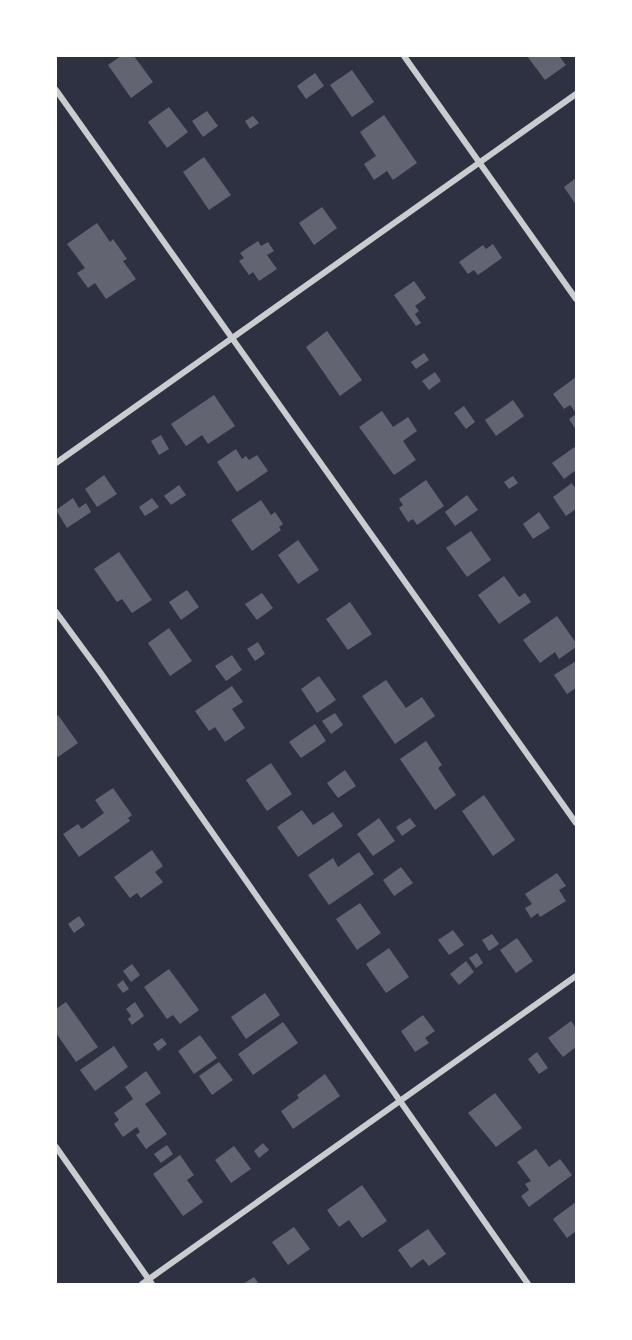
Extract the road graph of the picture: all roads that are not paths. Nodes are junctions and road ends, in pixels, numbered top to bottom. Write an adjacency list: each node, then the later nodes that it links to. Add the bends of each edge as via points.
1 (404, 56): 4 (street)
2 (56, 90): 6 (street)
3 (576, 94): 4 (street)
4 (480, 162): 5 (street); 6 (street)
5 (576, 299)
6 (232, 338): 7 (street); 9 (street)
7 (56, 463)
8 (56, 612): 11 (street)
9 (576, 823)
10 (576, 976): 11 (street)
11 (399, 1100): 13 (street); 15 (street)
12 (56, 1147): 13 (street)
13 (150, 1282): 14 (street)
14 (142, 1284)
15 (528, 1284)

